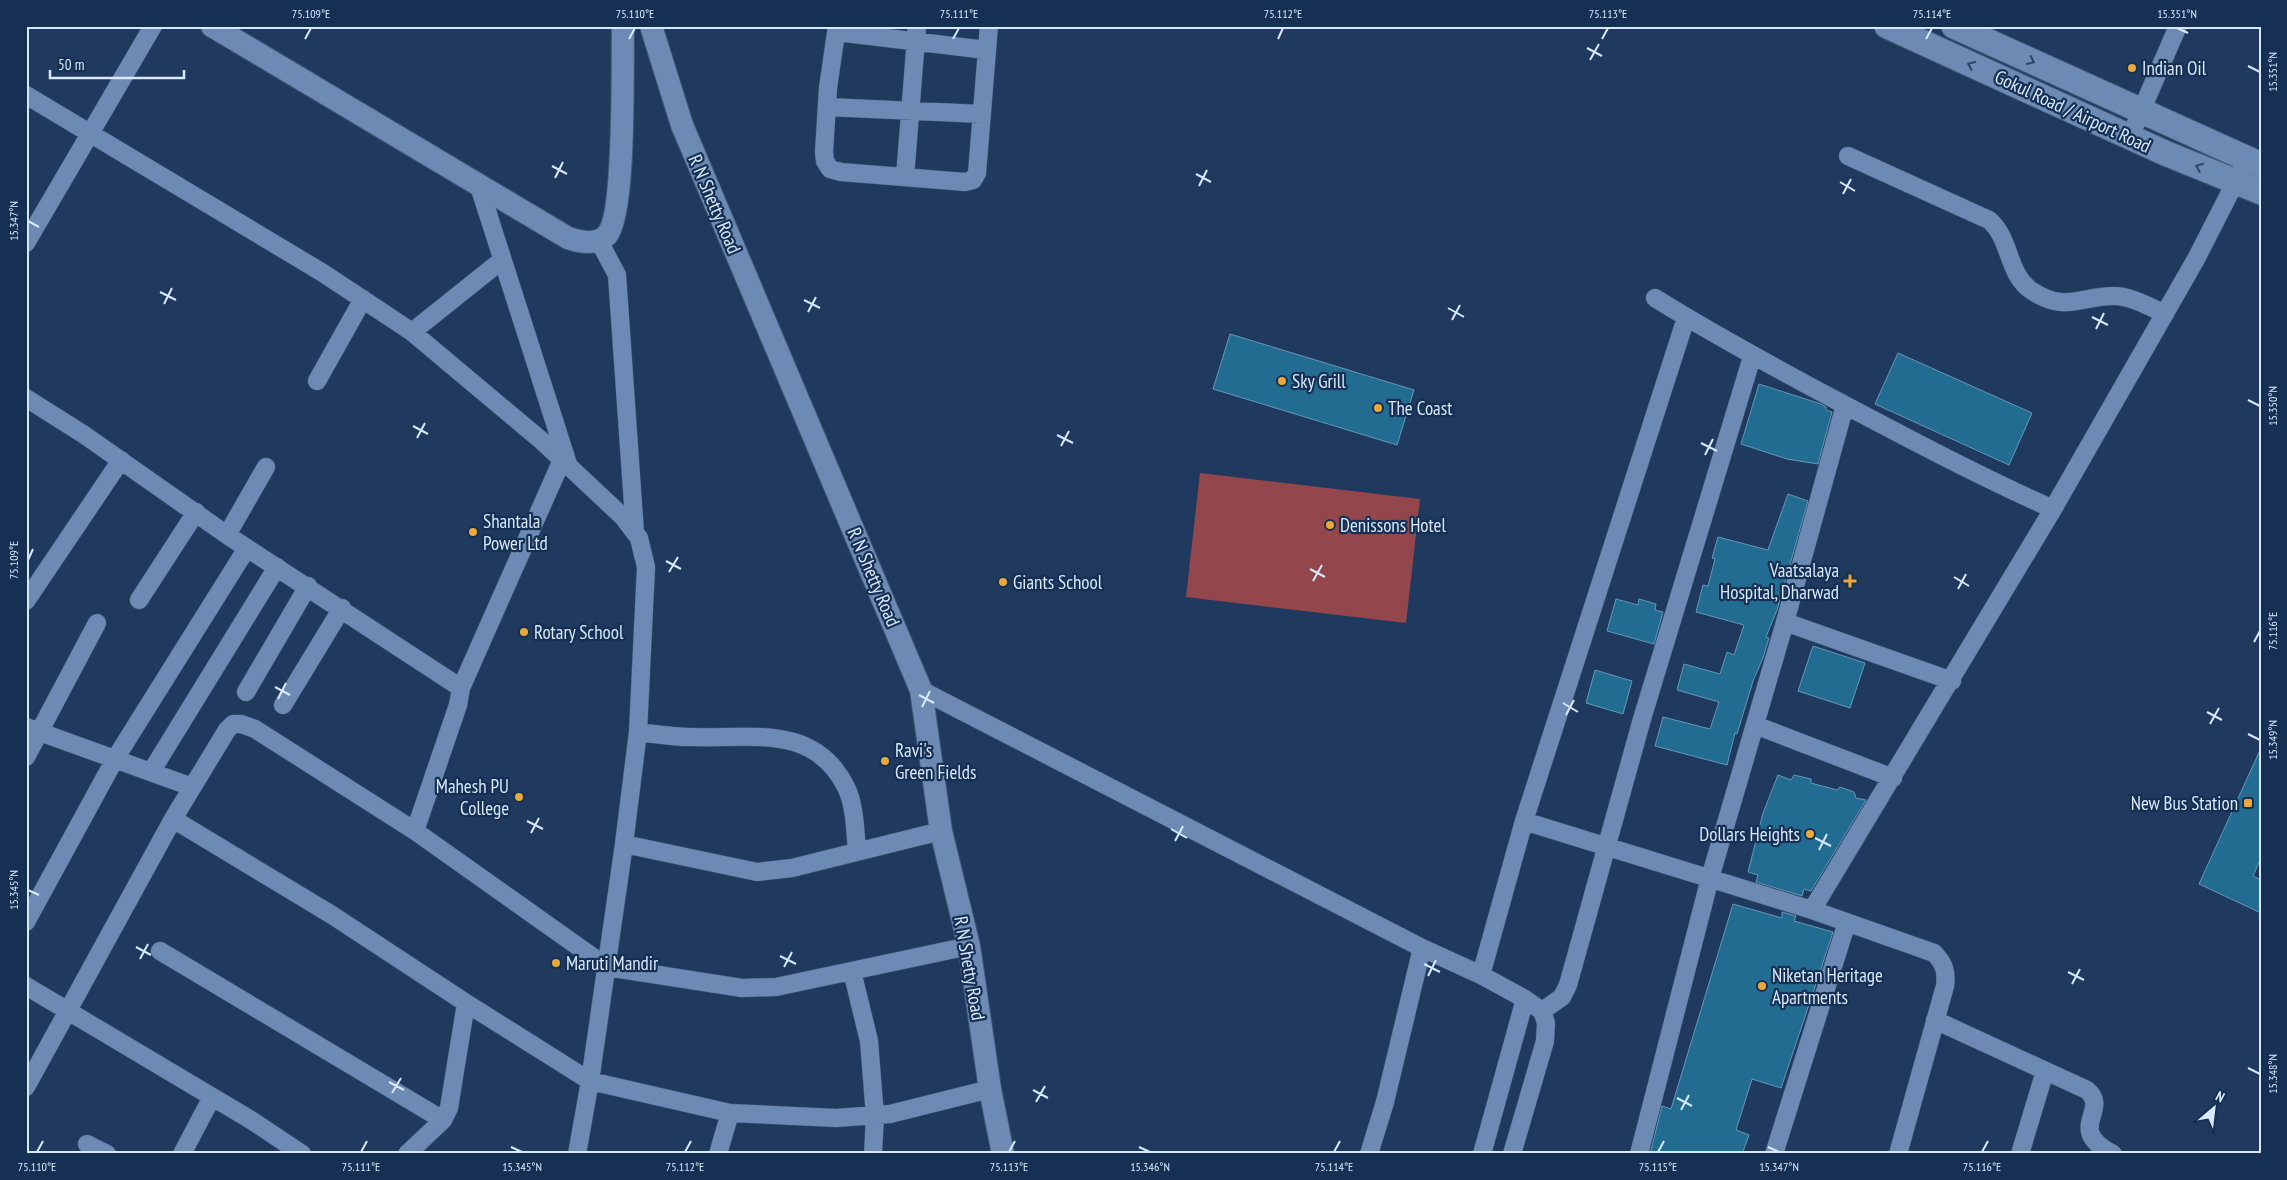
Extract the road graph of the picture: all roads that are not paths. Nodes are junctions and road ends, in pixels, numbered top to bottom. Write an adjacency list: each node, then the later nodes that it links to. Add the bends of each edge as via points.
1 (153, 26): 17 (street)
2 (623, 26): 25 (street, via 620,186 613,222 608,235)
3 (651, 26): 54 (street, R N Shetty Road, via 682,125)
4 (989, 26): 11 (street)
5 (1887, 26): 18 (main road, Gokul Road / Airport Road, one-way to 5)
6 (1954, 26): 15 (main road, Gokul Road / Airport Road, one-way to 15)
7 (2178, 26): 15 (street)
8 (222, 29): 23 (street)
9 (837, 29): 10 (street); 13 (street)
10 (916, 34): 11 (street); 14 (street)
11 (986, 50): 16 (street)
12 (26, 95): 17 (street)
13 (826, 107): 14 (street); 21 (street, via 824,152 830,169)
14 (911, 111): 16 (street); 21 (street)
15 (2141, 112): 18 (street); 20 (main road, Gokul Road / Airport Road)
16 (982, 114): 21 (street, via 978,173 974,180)
17 (90, 134): 26 (street); 29 (street)
18 (2130, 137): 22 (main road, Gokul Road / Airport Road, one-way to 18)
19 (1848, 156): 30 (street, via 1989,220 2000,233 2019,278 2032,291 2057,303 2115,296)
20 (2253, 162): 22 (street)
21 (905, 178)
22 (2237, 182): 24 (main road, Gokul Road / Airport Road); 30 (street)
23 (479, 186): 25 (street, via 568,238 582,242); 27 (street)
24 (2261, 192)
25 (599, 241): 42 (street, via 617,275)
26 (26, 243)
27 (502, 260): 32 (street); 38 (street)
28 (1655, 298): 31 (street)
29 (363, 299): 32 (street); 34 (street)
30 (2165, 314): 40 (street)
31 (1686, 318): 33 (street); 66 (street)
32 (412, 332): 38 (street)
33 (1752, 356): 36 (street); 70 (street, via 1642,719)
34 (317, 381)
35 (26, 398): 37 (street)
36 (1845, 405): 40 (street, via 1920,447); 50 (street)
37 (121, 460): 41 (street); 48 (street)
38 (566, 463): 42 (street, via 623,517); 53 (street)
39 (266, 466): 43 (street)
40 (2053, 509): 52 (street)
41 (196, 512): 43 (street); 47 (street)
42 (635, 534): 59 (street, via 639,538 646,567)
43 (227, 535): 44 (street)
44 (247, 548): 45 (street); 61 (street)
45 (277, 567): 46 (street); 62 (street)
46 (308, 586): 49 (street); 55 (street)
47 (139, 600)
48 (26, 601)
49 (342, 608): 53 (street); 56 (street)
50 (1785, 622): 52 (street); 57 (street)
51 (97, 623): 58 (street)
52 (1952, 681): 63 (street)
53 (461, 688): 67 (street)
54 (921, 690): 68 (street, R N Shetty Road); 77 (street)
55 (246, 692)
56 (283, 705)
57 (1755, 725): 63 (street); 72 (street)
58 (33, 729): 60 (street); 61 (street)
59 (638, 732): 69 (street); 71 (street, via 689,737 780,737 808,746 831,764 846,788 854,818)
60 (26, 757)
61 (115, 759): 62 (street); 74 (street)
62 (151, 772): 64 (street)
63 (1893, 778): 73 (street)
64 (192, 787): 65 (street); 67 (street, via 226,730 233,724 241,724)
65 (173, 819): 84 (street, via 332,915); 86 (street)
66 (1524, 821): 70 (street); 81 (street)
67 (415, 831): 79 (street)
68 (941, 831): 71 (street); 76 (street, R N Shetty Road)
69 (624, 844): 71 (street, via 757,872 792,868); 79 (street)
70 (1608, 848): 72 (street); 85 (street, via 1568,986 1562,997)
71 (857, 850)
72 (1710, 878): 73 (street); 108 (street)
73 (1812, 910): 75 (street)
74 (26, 922)
75 (1847, 922): 87 (street, via 1934,954 1942,961 1946,975); 109 (street)
76 (969, 946): 80 (street); 91 (street, R N Shetty Road)
77 (1422, 948): 81 (street); 105 (street)
78 (160, 951): 95 (street)
79 (607, 967): 80 (street, via 742,988 776,987); 89 (street)
80 (852, 971): 94 (street, via 869,1041)
81 (1481, 975): 83 (street)
82 (26, 986): 86 (street)
83 (1525, 999): 85 (street); 106 (street)
84 (466, 1003): 89 (street); 95 (street, via 453,1092)
85 (1542, 1011): 107 (street, via 1546,1023 1545,1041)
86 (69, 1012): 90 (street); 92 (street)
87 (1935, 1020): 88 (street); 110 (street)
88 (2044, 1071): 111 (street); 112 (street, via 2093,1095 2095,1103 2088,1129 2090,1136)
89 (590, 1081): 93 (street); 101 (street)
90 (26, 1087)
91 (990, 1089): 94 (street); 104 (street, R N Shetty Road)
92 (212, 1097): 98 (street); 99 (street)
93 (730, 1113): 94 (street, via 836,1118); 102 (street)
94 (875, 1116): 103 (street)
95 (443, 1120): 100 (street)
96 (87, 1144): 97 (street)
97 (107, 1154)
98 (182, 1154)
99 (302, 1154)
100 (407, 1154)
101 (577, 1154)
102 (718, 1154)
103 (873, 1154)
104 (1003, 1154)
105 (1369, 1154)
106 (1482, 1154)
107 (1512, 1154)
108 (1639, 1154)
109 (1774, 1154)
110 (1898, 1154)
111 (2020, 1154)
112 (2113, 1154)

